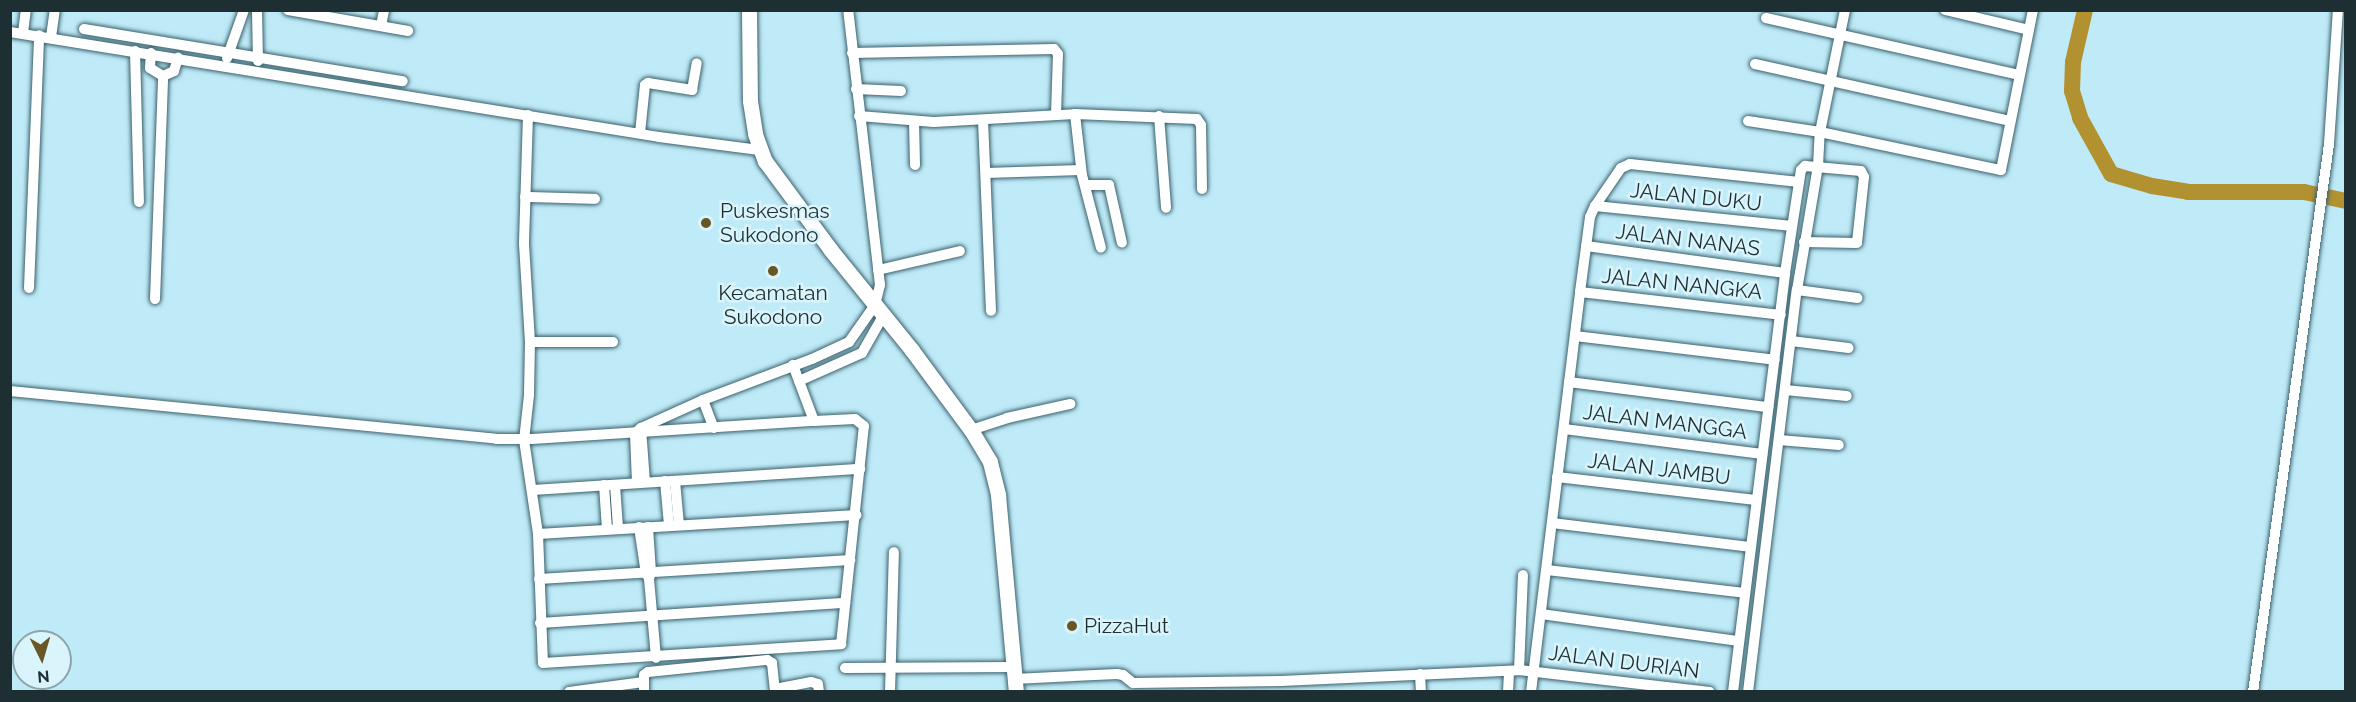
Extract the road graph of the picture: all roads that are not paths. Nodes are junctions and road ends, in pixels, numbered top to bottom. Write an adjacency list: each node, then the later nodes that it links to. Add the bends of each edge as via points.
1 (26, 10): 20 (street)
2 (55, 10): 23 (street)
3 (244, 10): 25 (street)
4 (257, 10): 28 (street)
5 (288, 10): 13 (street)
6 (384, 10): 15 (street)
7 (749, 10): 51 (main road, via 750,101)
8 (848, 10): 27 (street)
9 (1845, 10): 22 (street)
10 (1945, 10): 17 (street)
11 (2033, 10): 17 (street)
12 (2338, 10): 154 (street, via 2329,144)
13 (331, 14): 15 (street)
14 (1766, 18): 22 (street)
15 (381, 26): 18 (street)
16 (84, 29): 25 (street)
17 (2029, 30): 34 (street)
18 (408, 31)
19 (10, 32): 20 (street)
20 (23, 33): 21 (street)
21 (39, 35): 23 (street); 72 (street)
22 (1839, 35): 34 (street); 37 (street)
23 (51, 37): 24 (street)
24 (135, 51): 26 (street); 61 (street)
25 (229, 52): 28 (street); 32 (street)
26 (150, 53): 29 (street); 35 (street, via 150,68)
27 (852, 53): 38 (street); 42 (street, via 1053,49 1058,54)
28 (258, 56): 33 (street); 36 (street)
29 (178, 58): 32 (street); 35 (street, via 174,71)
30 (697, 63): 50 (street, via 692,90 645,85)
31 (1755, 64): 37 (street)
32 (224, 66): 33 (street)
33 (258, 71): 41 (street)
34 (2018, 75): 48 (street)
35 (163, 76): 76 (street)
36 (403, 81)
37 (1830, 81): 48 (street); 49 (street)
38 (856, 89): 39 (street); 43 (street)
39 (901, 90)
40 (1075, 114): 42 (street); 44 (street); 54 (street)
41 (528, 115): 50 (street); 59 (street)
42 (1056, 115): 45 (street)
43 (859, 116): 46 (street); 70 (street)
44 (1159, 116): 58 (street, via 1199,120); 63 (street)
45 (983, 120): 46 (street); 55 (street)
46 (914, 121): 52 (street)
47 (1748, 121): 49 (street)
48 (2010, 121): 49 (street, via 2001,170)
49 (1820, 132): 53 (street)
50 (640, 134): 51 (street)
51 (759, 150): 77 (main road)
52 (915, 165)
53 (1818, 166): 56 (street, via 1803,167); 65 (street); 65 (street, via 1863,173 1857,243)
54 (1081, 170): 55 (street); 57 (street)
55 (986, 173): 78 (street)
56 (1799, 182): 62 (street, via 1630,164 1621,168); 64 (street)
57 (1085, 185): 66 (street, via 1109,185); 68 (street)
58 (1202, 189)
59 (525, 197): 60 (street); 82 (street)
60 (595, 199)
61 (139, 202)
62 (1595, 206): 64 (street, JALAN DUKU); 67 (street)
63 (1166, 208)
64 (1792, 226): 71 (street)
65 (1804, 242): 73 (street)
66 (1122, 243)
67 (1586, 246): 71 (street, JALAN NANAS); 74 (street)
68 (1101, 248)
69 (960, 251): 70 (street)
70 (878, 270): 77 (street)
71 (1785, 273): 79 (street)
72 (29, 288)
73 (1797, 290): 75 (street); 81 (street)
74 (1580, 292): 79 (street, JALAN NANGKA); 80 (street)
75 (1857, 298)
76 (155, 299)
77 (879, 310): 84 (street); 86 (street); 102 (main road)
78 (991, 311)
79 (1781, 315): 88 (street)
80 (1575, 336): 88 (street); 92 (street)
81 (1791, 341): 85 (street); 93 (street)
82 (530, 342): 83 (street); 104 (street)
83 (613, 342)
84 (849, 342): 86 (street); 87 (street)
85 (1849, 348)
86 (862, 353): 90 (street)
87 (812, 359): 89 (street); 90 (street)
88 (1775, 360): 98 (street)
89 (793, 365): 91 (street); 96 (street)
90 (816, 373): 91 (street)
91 (799, 381): 99 (street)
92 (1569, 382): 98 (street); 101 (street)
93 (1785, 390): 95 (street); 105 (street)
94 (10, 391): 104 (street)
95 (1847, 396)
96 (703, 399): 100 (street); 103 (street)
97 (1070, 404): 102 (street)
98 (1768, 407): 107 (street)
99 (814, 422): 100 (street); 108 (street, via 855,419 862,424)
100 (714, 428): 103 (street)
101 (1564, 429): 107 (street, JALAN MANGGA); 109 (street)
102 (971, 430): 140 (main road, via 990,462 998,495)
103 (639, 431): 104 (street); 111 (street)
104 (524, 440): 113 (street)
105 (1779, 440): 106 (street); 153 (street)
106 (1839, 445)
107 (1762, 454): 114 (street)
108 (860, 470): 110 (street); 115 (street)
109 (1557, 477): 114 (street, JALAN JAMBU); 116 (street)
110 (670, 481): 111 (street); 117 (street)
111 (641, 483): 112 (street)
112 (610, 485): 113 (street); 119 (street)
113 (533, 490): 120 (street)
114 (1756, 500): 121 (street)
115 (856, 515): 117 (street); 123 (street)
116 (1552, 523): 121 (street); 124 (street)
117 (674, 525): 118 (street)
118 (644, 527): 119 (street); 125 (street)
119 (613, 529): 120 (street)
120 (538, 534): 127 (street)
121 (1750, 546): 128 (street)
122 (894, 552): 136 (street)
123 (850, 560): 125 (street); 129 (street)
124 (1546, 570): 128 (street); 131 (street)
125 (648, 575): 127 (street); 130 (street)
126 (1523, 575): 137 (street)
127 (538, 579): 132 (street)
128 (1745, 593): 133 (street)
129 (845, 603): 130 (street); 134 (street, via 842,642 838,645)
130 (652, 615): 132 (street); 134 (street)
131 (1541, 615): 133 (street); 138 (street)
132 (540, 623): 134 (street, via 541,660 546,664)
133 (1739, 641): 152 (street)
134 (656, 658)
135 (845, 668): 136 (street, JALAN DURIAN)
136 (888, 669): 140 (street, JALAN DURIAN); 147 (street)
137 (1514, 670): 138 (street, JALAN DURIAN); 139 (street, JALAN DURIAN); 149 (street)
138 (1534, 671): 150 (street); 151 (street, JALAN DURIAN)
139 (1420, 674): 141 (street, JALAN DURIAN); 148 (street)
140 (1014, 679): 143 (street, JALAN DURIAN, via 1118,674)
141 (1281, 686): 143 (street, JALAN DURIAN)
142 (644, 687): 144 (street, via 645,673 651,671 767,660 772,663); 145 (street)
143 (1130, 687)
144 (775, 690): 146 (street, via 811,682 818,684)
145 (568, 692)
146 (819, 692)
147 (890, 692)
148 (1421, 692)
149 (1508, 692)
150 (1532, 692)
151 (1710, 692)
152 (1733, 692)
153 (1748, 692)
154 (2253, 692)

